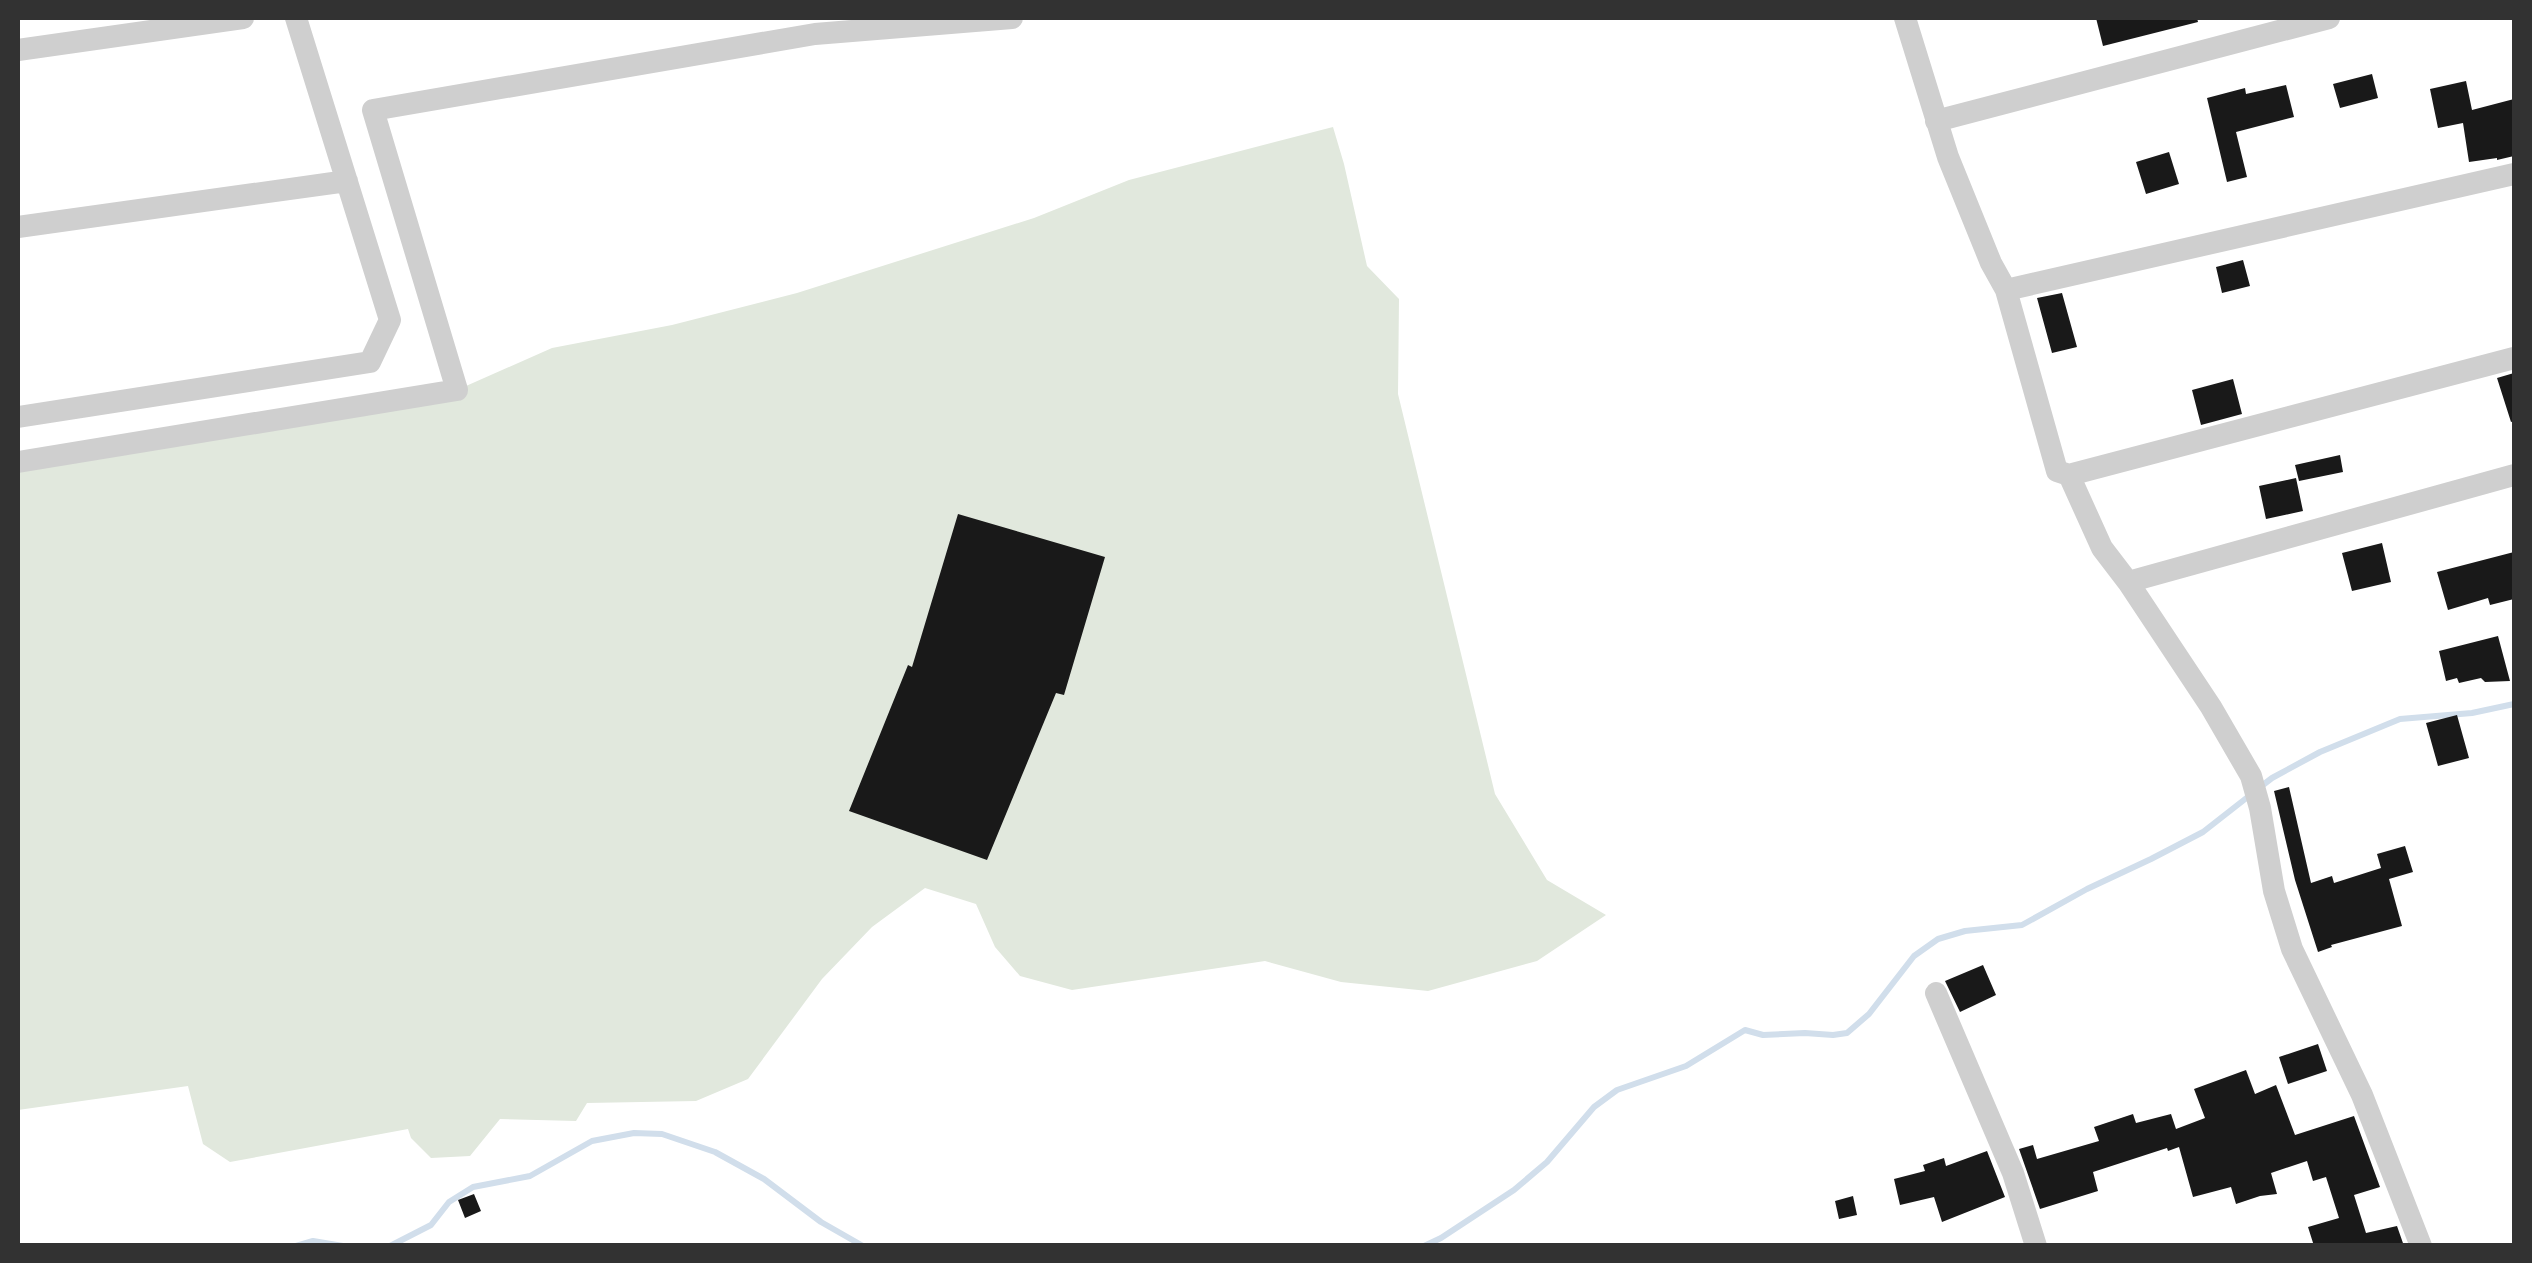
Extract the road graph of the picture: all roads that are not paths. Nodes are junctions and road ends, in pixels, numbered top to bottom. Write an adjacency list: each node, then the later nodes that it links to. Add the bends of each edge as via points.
1 (244, 18): 7 (street)
2 (296, 18): 10 (street)
3 (1012, 18): 6 (street)
4 (1905, 18): 8 (street)
5 (2329, 18): 8 (street)
6 (813, 26): 15 (street, via 374,110 457,390)
7 (18, 50)
8 (1936, 121): 12 (street)
9 (2514, 174): 12 (street)
10 (347, 181): 11 (street); 14 (street, via 390,320 370,362)
11 (18, 227)
12 (2006, 290): 16 (street, via 2057,472)
13 (2514, 358): 16 (street)
14 (18, 417)
15 (18, 462)
16 (2068, 475): 18 (street, via 2102,548)
17 (2514, 475): 18 (street)
18 (2128, 582): 21 (street, via 2251,776 2292,949 2362,1095)
19 (1936, 993): 20 (street, via 2013,1173)
20 (2036, 1246)
21 (2420, 1246)

